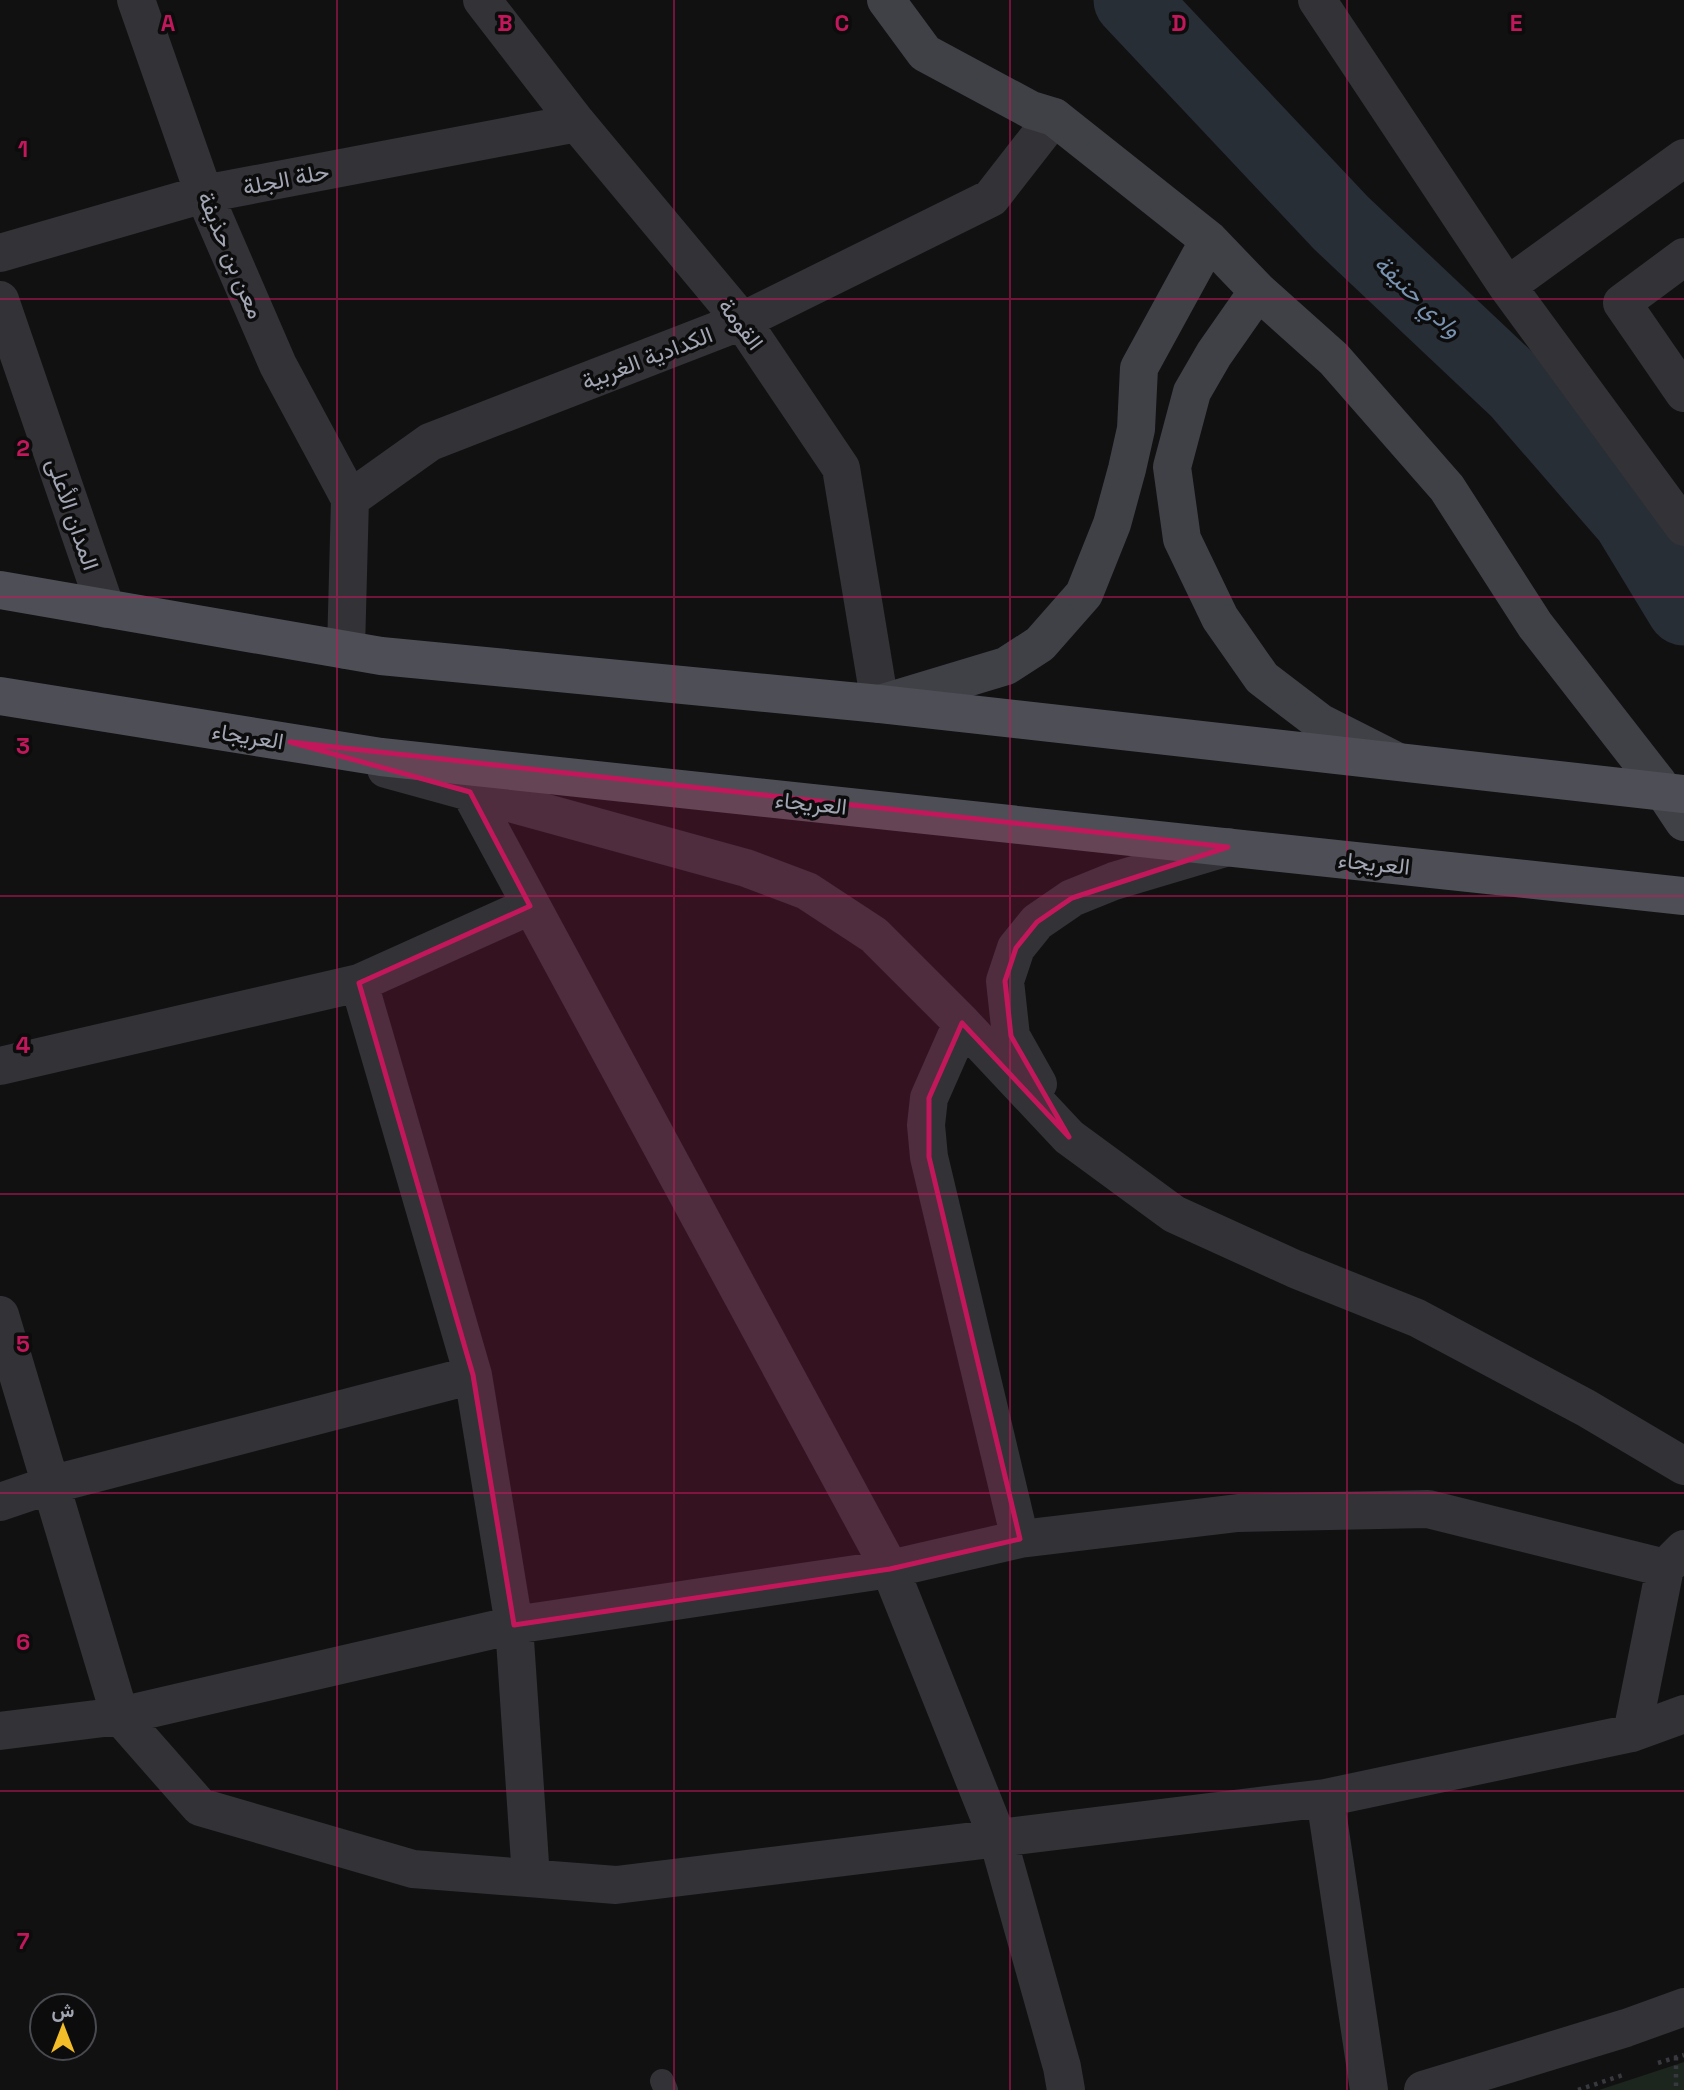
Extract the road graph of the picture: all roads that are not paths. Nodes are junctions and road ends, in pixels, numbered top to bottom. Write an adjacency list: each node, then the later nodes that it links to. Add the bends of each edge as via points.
1 (136, 0): 8 (street, معن بن حذيفة)
2 (886, 0): 5 (street, via 925,53 1031,110)
3 (1317, 0): 12 (street)
4 (493, 3): 6 (street, القومة)
5 (1054, 117): 9 (street); 15 (street, الكدادية الغربية, via 991,198)
6 (577, 123): 8 (street, حلة الجلة); 15 (street, القومة)
7 (1684, 158): 12 (street)
8 (204, 194): 10 (street, حلة الجلة); 17 (street, معن بن حذيفة, via 278,365)
9 (1209, 240): 13 (street); 23 (street, via 1139,368 1136,429 1112,524 1084,594 1040,644 1006,666)
10 (0, 253)
11 (1684, 257): 16 (street, via 1622,303)
12 (1507, 286): 18 (street)
13 (1258, 290): 25 (street, via 1192,392 1172,467 1182,539 1220,618 1262,678 1321,723); 28 (street, via 1334,359 1447,488 1535,625)
14 (0, 300): 20 (street, المدان الأعلى)
15 (742, 321): 17 (street, الكدادية الغربية, via 430,442); 23 (street, القومة, via 841,468)
16 (1684, 393)
17 (350, 499): 21 (street)
18 (1684, 527)
19 (0, 590): 20 (main road)
20 (106, 609): 21 (main road)
21 (346, 650): 23 (main road)
22 (0, 696): 24 (main road, العريجاء)
23 (880, 704): 25 (main road)
24 (289, 742): 26 (street); 29 (main road, العريجاء, via 395,758)
25 (1404, 765): 27 (main road)
26 (471, 792): 31 (street); 33 (street, via 746,868 807,891 874,935)
27 (1684, 794)
28 (1684, 822)
29 (1228, 847): 30 (main road, العريجاء); 35 (street, via 1072,898 1037,922 1016,948 1005,981 1011,1036)
30 (1684, 896)
31 (530, 906): 32 (street); 43 (street)
32 (359, 984): 34 (street); 37 (street)
33 (962, 1023): 35 (street); 41 (street, via 929,1098 929,1157)
34 (0, 1066)
35 (1069, 1138): 38 (street, via 1174,1214 1418,1318)
36 (0, 1315): 39 (street)
37 (473, 1375): 39 (street); 44 (street)
38 (1684, 1466)
39 (50, 1485): 40 (street); 46 (street)
40 (0, 1502)
41 (1020, 1539): 42 (street, via 1238,1513 1427,1509); 43 (street)
42 (1675, 1558): 48 (street)
43 (890, 1569): 44 (street); 50 (street)
44 (514, 1625): 46 (street); 51 (street)
45 (1684, 1714): 48 (street)
46 (120, 1716): 47 (street); 51 (street, via 200,1807 413,1869)
47 (0, 1731)
48 (1632, 1733): 49 (street)
49 (1325, 1798): 50 (street); 54 (street)
50 (998, 1839): 51 (street, via 616,1885); 53 (street)
51 (531, 1878)
52 (1684, 2007): 55 (street)
53 (1066, 2090)
54 (1369, 2090)
55 (1423, 2090)

